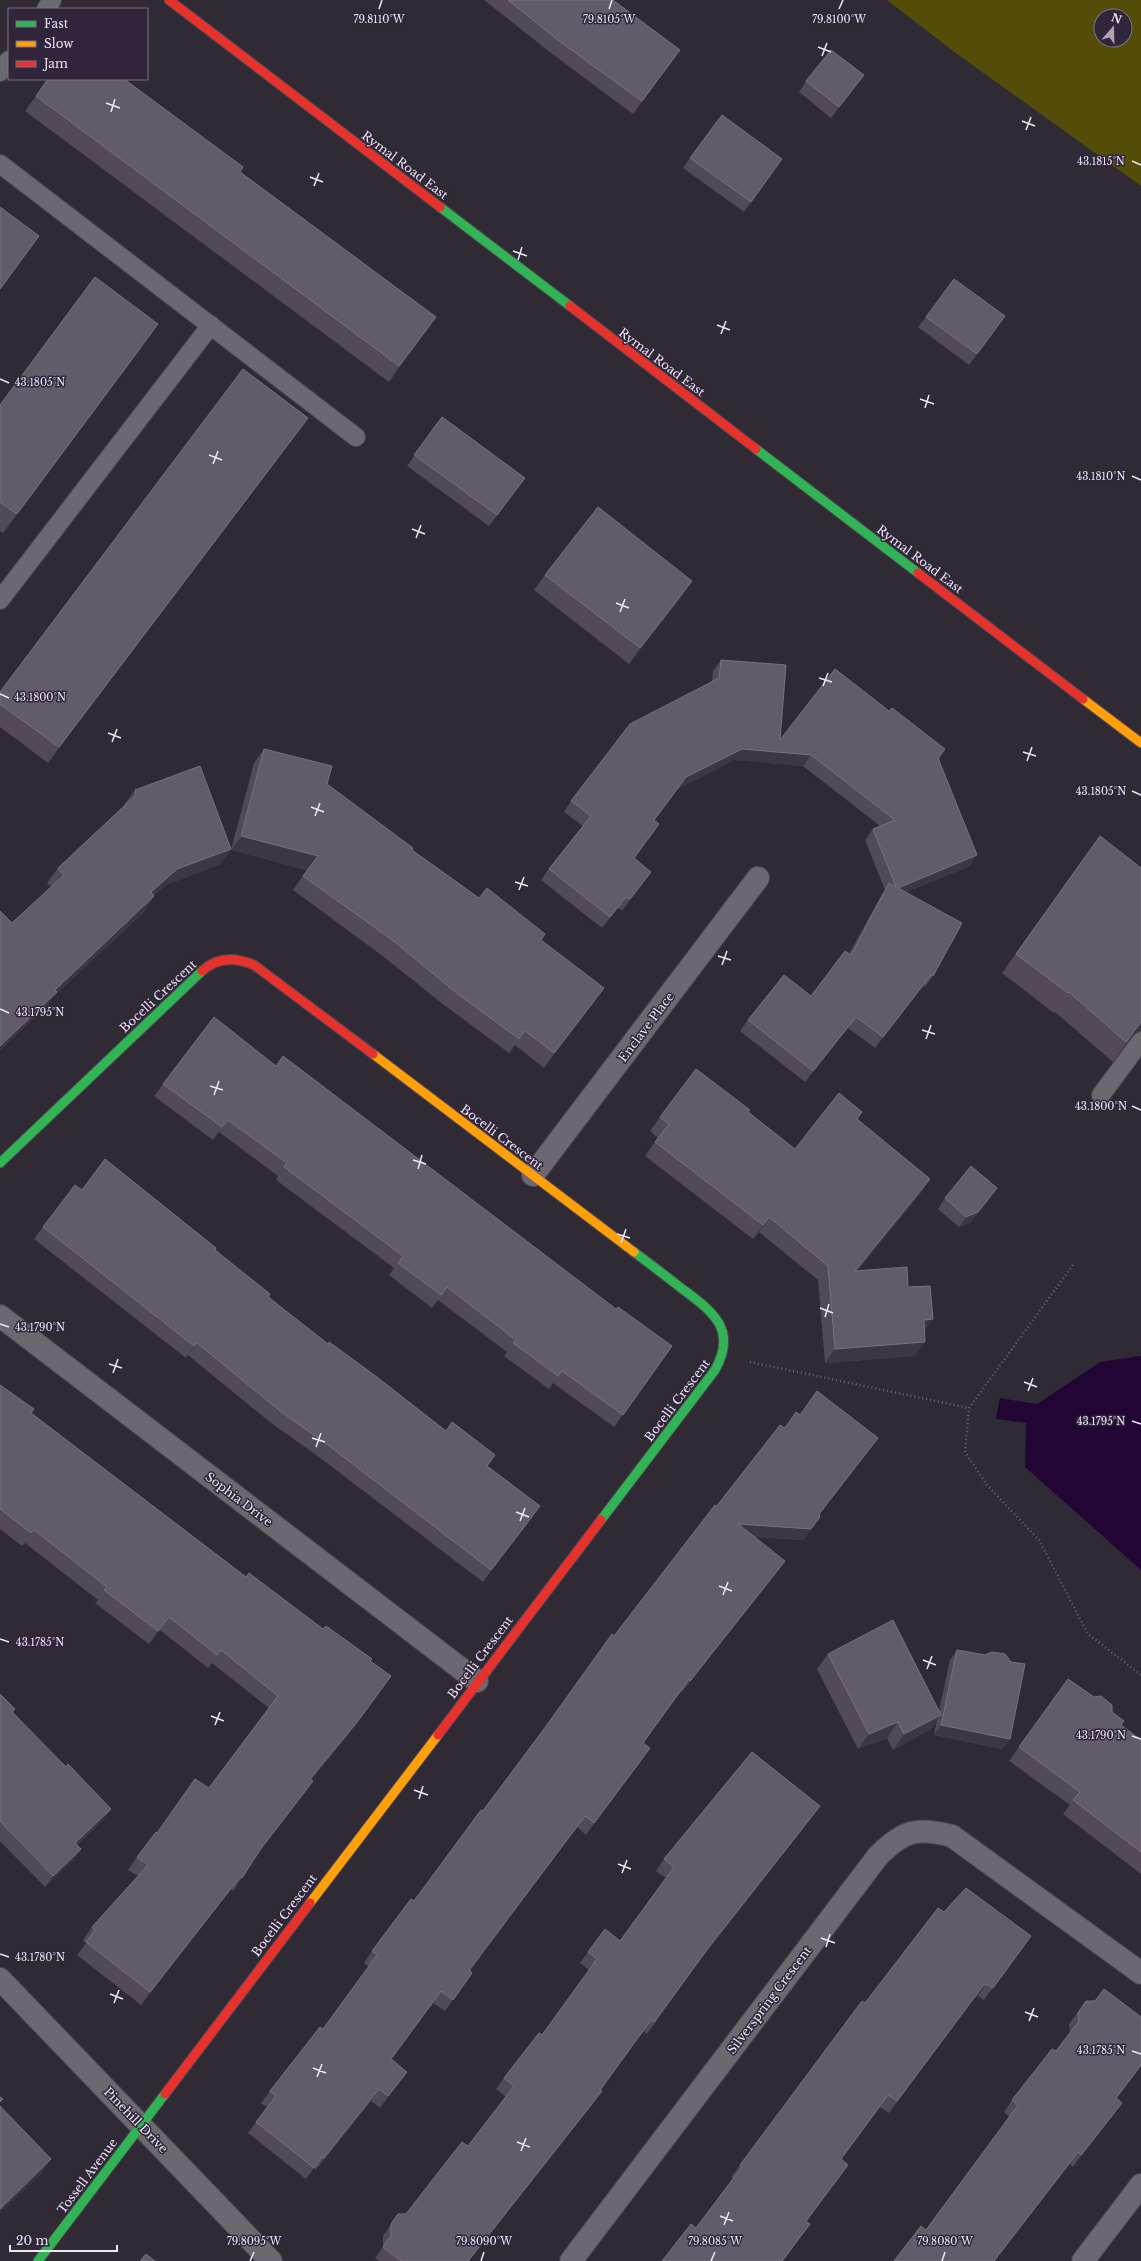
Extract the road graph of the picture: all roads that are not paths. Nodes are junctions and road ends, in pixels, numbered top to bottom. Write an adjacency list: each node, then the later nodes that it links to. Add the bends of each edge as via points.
1 (169, 0): 8 (street, Rymal Road East)
2 (8, 61): 3 (lane)
3 (0, 72)
4 (0, 164): 5 (lane)
5 (211, 325): 6 (lane); 7 (lane)
6 (356, 437)
7 (0, 600)
8 (1141, 743)
9 (758, 878): 13 (street, Enclave Place)
10 (1141, 1041): 11 (lane)
11 (1101, 1095)
12 (0, 1163): 13 (street, Bocelli Crescent, via 201,972 212,963 234,958 260,968)
13 (533, 1175): 15 (street, Bocelli Crescent, via 713,1313 720,1322 724,1335 722,1356 715,1370)
14 (0, 1316): 15 (street, Sophia Drive)
15 (477, 1681): 18 (street, Bocelli Crescent)
16 (1141, 1972): 22 (street, Silverspring Crescent, via 952,1836 930,1831 906,1834 890,1844 878,1856)
17 (0, 1979): 18 (street, Pinehill Drive)
18 (141, 2124): 20 (street, Tossell Avenue); 21 (street, Pinehill Drive)
19 (1141, 2185): 23 (street)
20 (38, 2261)
21 (271, 2261)
22 (572, 2261)
23 (1083, 2261)

